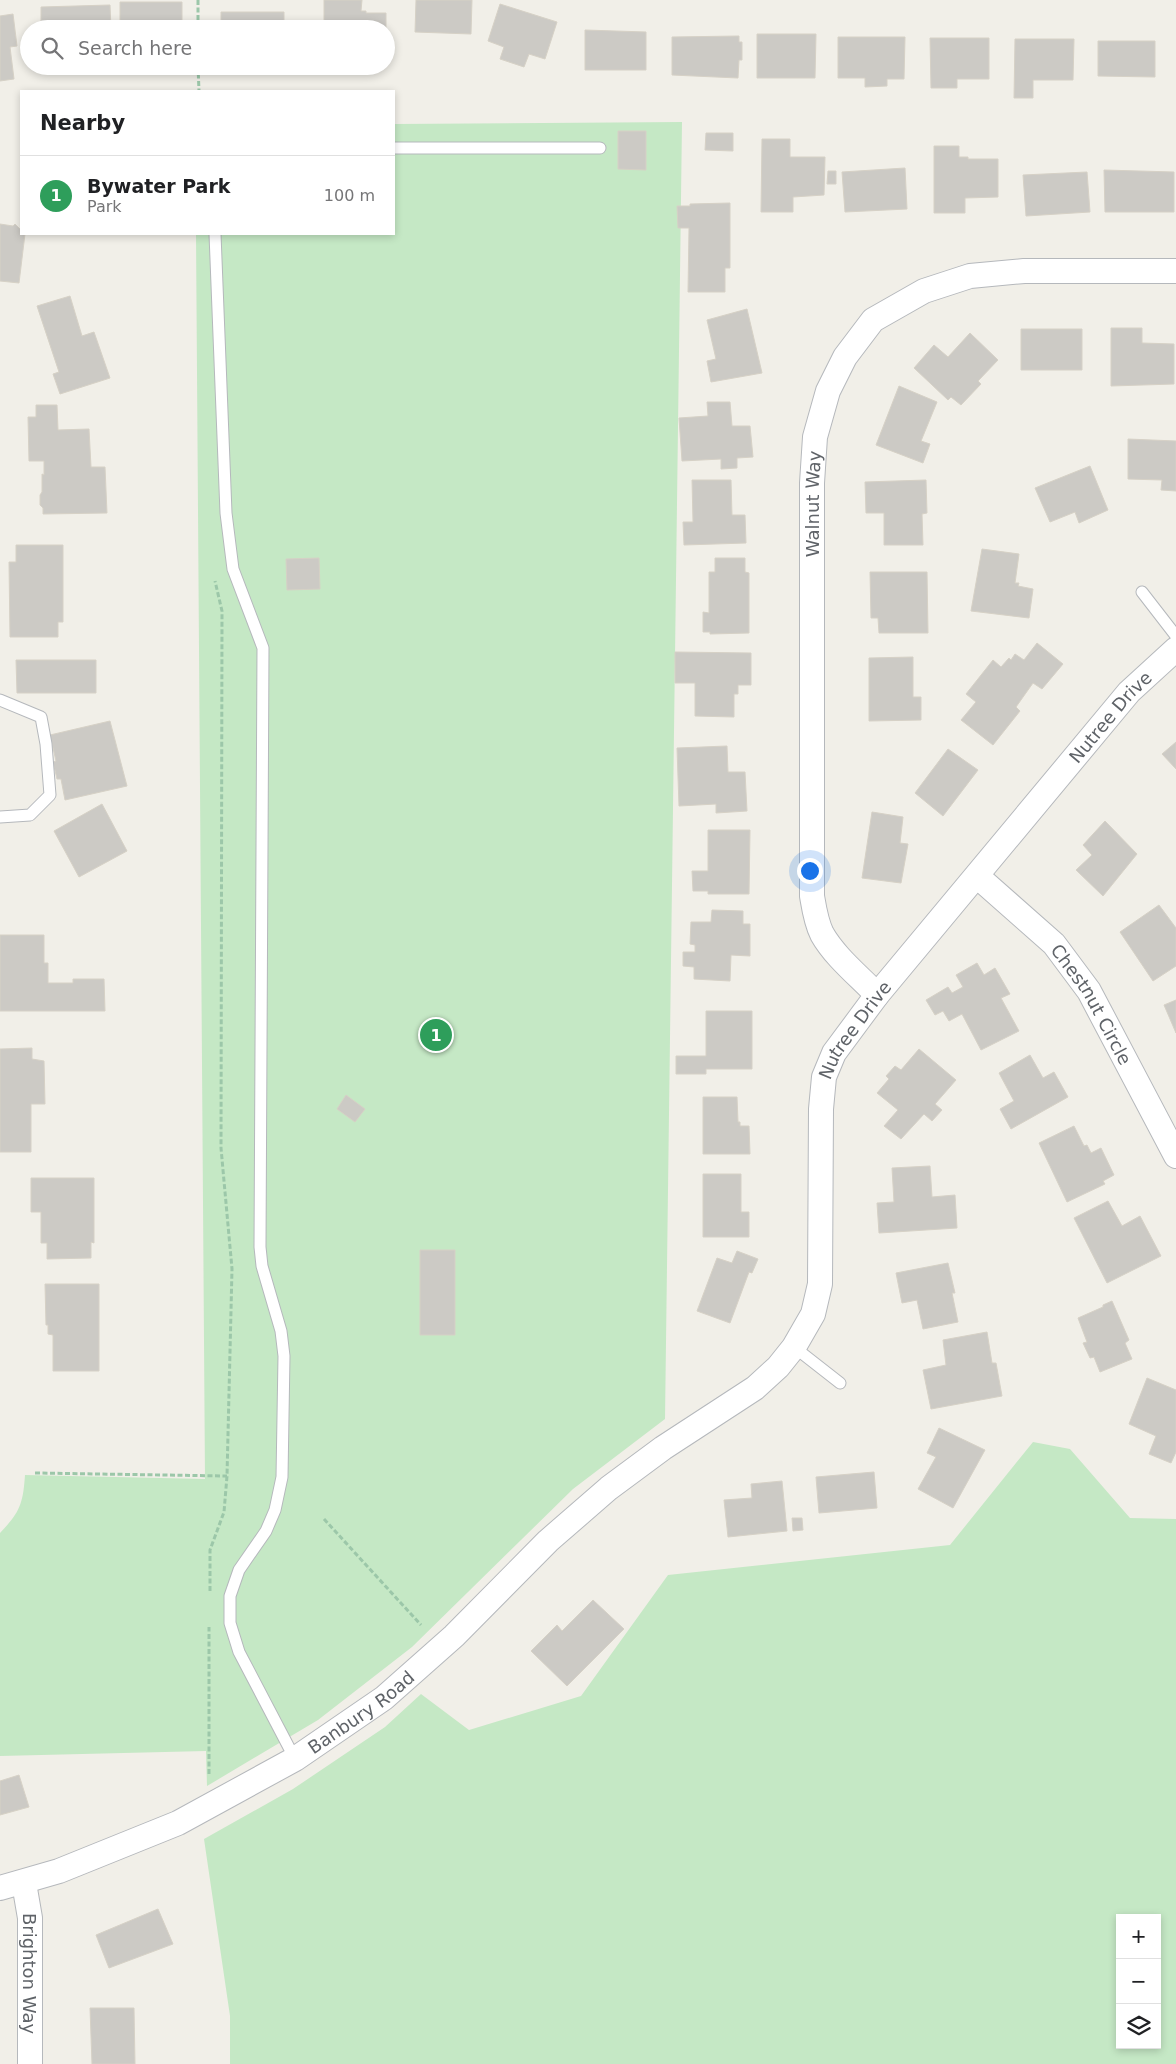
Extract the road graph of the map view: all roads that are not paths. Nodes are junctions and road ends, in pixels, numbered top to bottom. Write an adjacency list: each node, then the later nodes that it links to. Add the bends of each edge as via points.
1 (395, 148): 2 (lane)
2 (600, 148)
3 (215, 235): 16 (lane, via 226,513 233,569 263,648 260,1247 284,1356 282,1477 275,1510 266,1531 239,1570 230,1596 230,1623 239,1652)
4 (1176, 271): 11 (street, Walnut Way, via 1024,271 970,276 924,291 873,320 845,357 828,391 815,437 812,483 812,896 822,933 837,954)
5 (1142, 592): 6 (lane)
6 (1176, 636)
7 (1176, 649): 10 (street, Nutree Drive, via 1129,692)
8 (0, 700): 9 (lane, via 40,717 50,794 30,815)
9 (0, 817)
10 (977, 876): 11 (street, Nutree Drive); 12 (street, Chestnut Circle, via 1054,944 1072,966 1088,990)
11 (877, 994): 13 (street, Nutree Drive, via 834,1053 824,1077 820,1284 813,1314)
12 (1176, 1156)
13 (794, 1347): 14 (lane); 15 (street, Nutree Drive, via 778,1368 755,1388)
14 (840, 1383)
15 (664, 1448): 16 (street, Banbury Road, via 609,1488 548,1541 454,1636 384,1698)
16 (296, 1759): 17 (street, Banbury Road, via 178,1823)
17 (24, 1883): 18 (street, Banbury Road); 19 (street, Brighton Way, via 30,1918)
18 (0, 1888)
19 (30, 2064)

